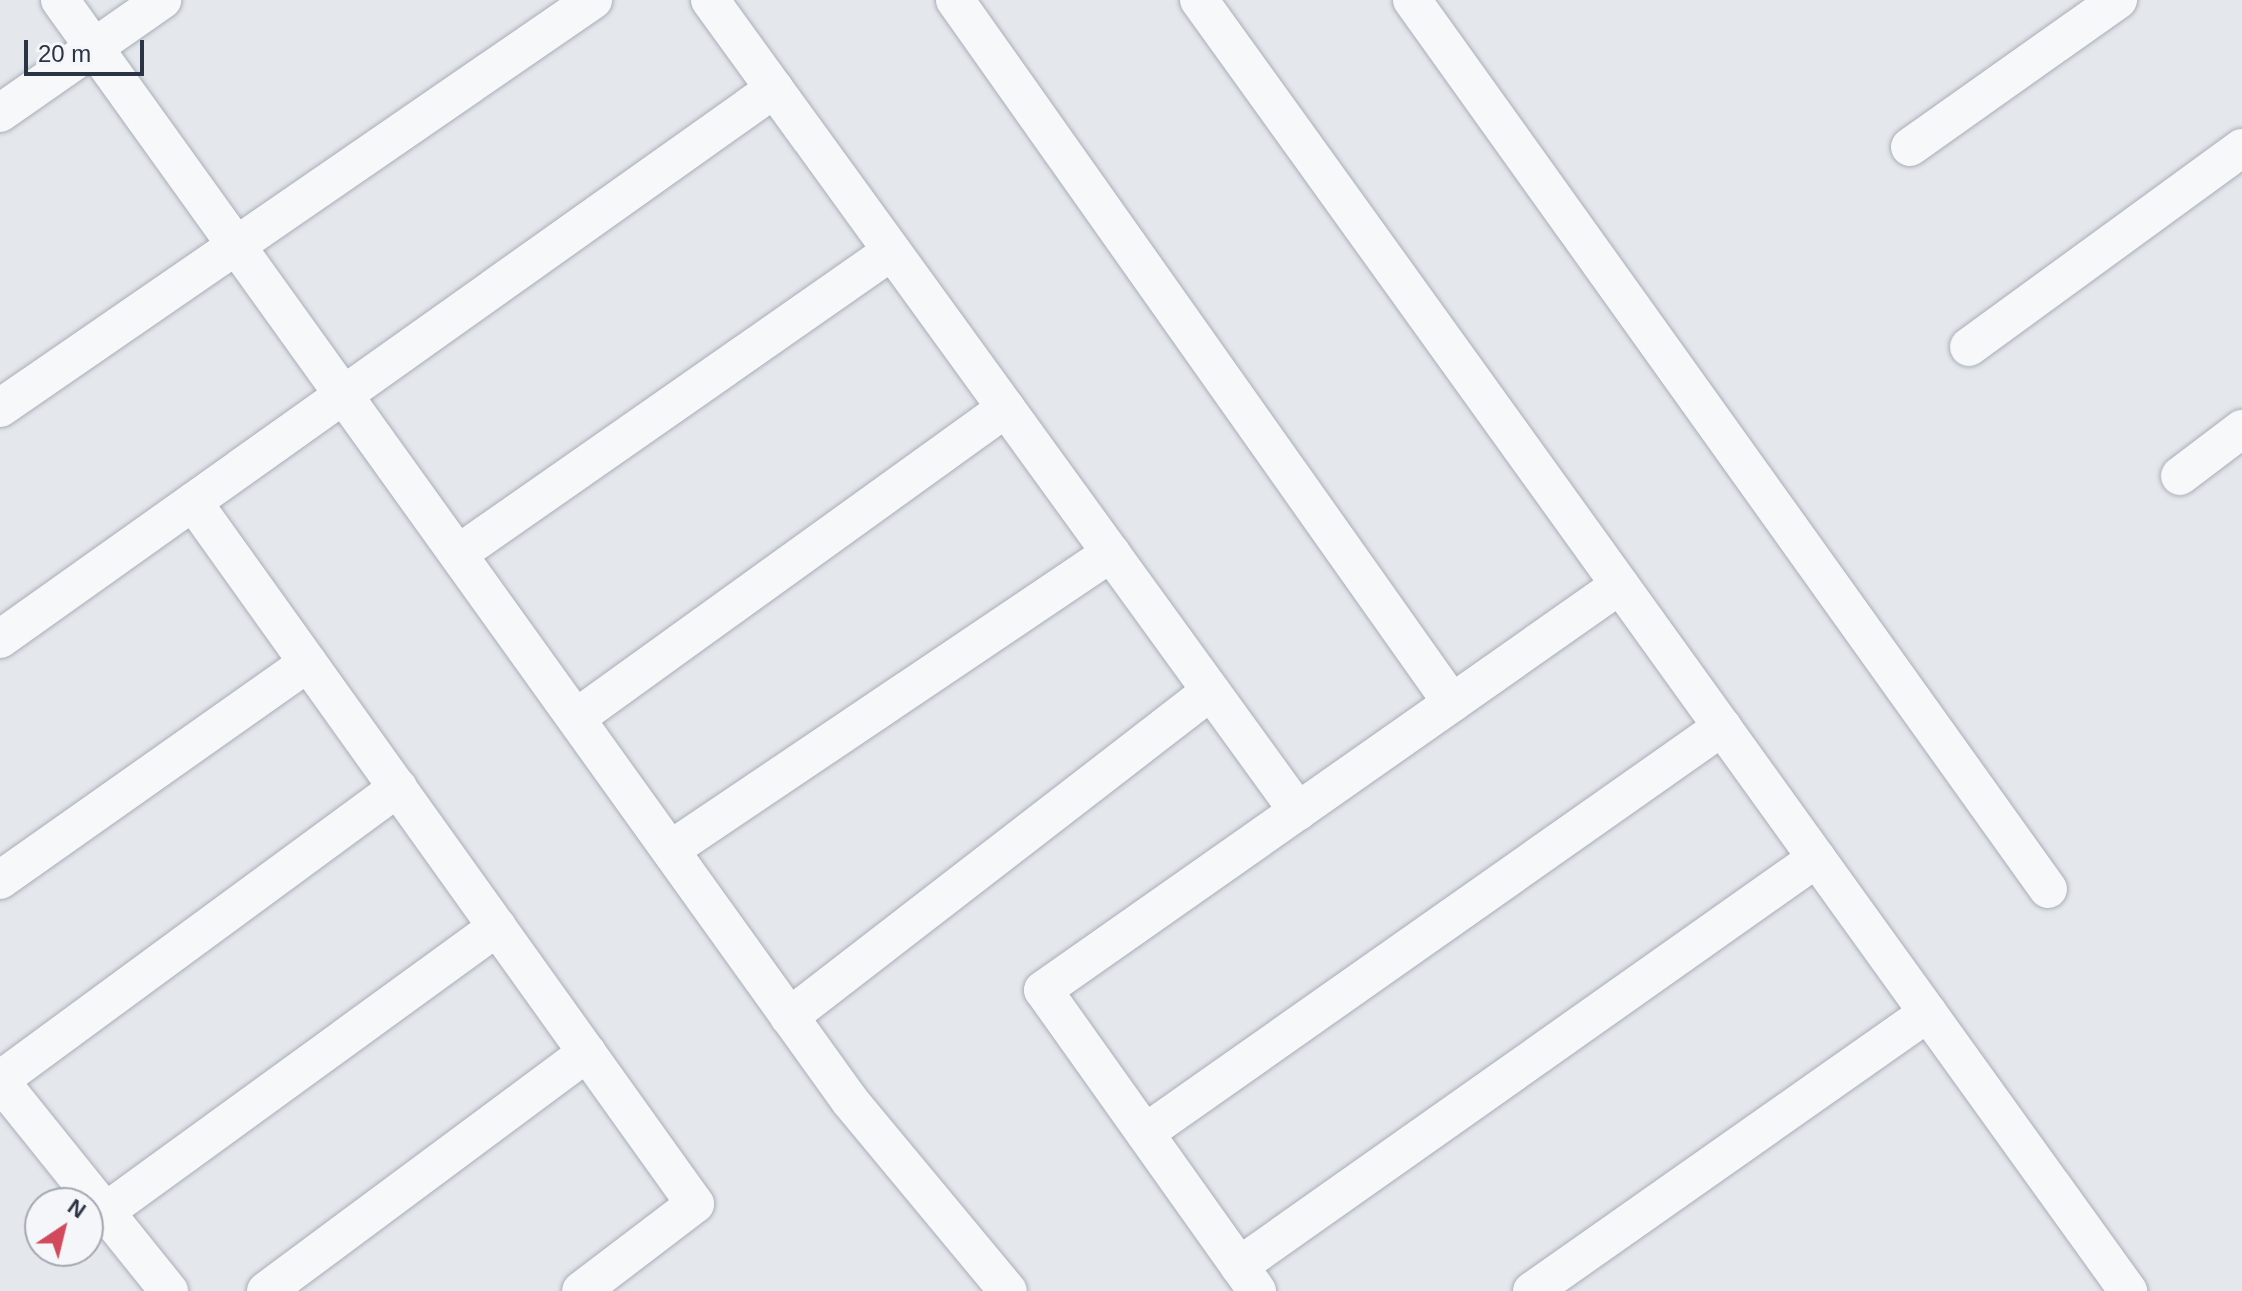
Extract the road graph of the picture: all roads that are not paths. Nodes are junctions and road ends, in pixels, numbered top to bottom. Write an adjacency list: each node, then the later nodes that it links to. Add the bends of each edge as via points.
1 (60, 0): 9 (street)
2 (162, 0): 9 (street)
3 (593, 0): 14 (street)
4 (710, 0): 10 (street)
5 (955, 0): 29 (street)
6 (1412, 0): 37 (street)
7 (2118, 0): 12 (street)
8 (1214, 5): 25 (street)
9 (95, 48): 11 (street); 14 (street)
10 (774, 89): 15 (street); 17 (street)
11 (0, 113)
12 (1910, 147)
13 (2242, 148): 16 (street)
14 (237, 245): 17 (street); 18 (street)
15 (892, 251): 19 (street); 24 (street)
16 (1969, 347)
17 (347, 399): 22 (street); 24 (street)
18 (0, 408)
19 (1006, 408): 23 (street); 30 (street)
20 (2242, 429): 21 (street)
21 (2180, 476)
22 (193, 502): 26 (street); 27 (street)
23 (1111, 553): 28 (street); 34 (street)
24 (458, 554): 30 (street)
25 (1620, 585): 29 (street); 31 (street)
26 (0, 639)
27 (308, 663): 32 (street); 36 (street)
28 (1211, 691): 33 (street); 40 (street)
29 (1452, 703): 33 (street)
30 (576, 718): 34 (street)
31 (1722, 727): 35 (street); 43 (street)
32 (398, 788): 38 (street); 42 (street)
33 (1298, 811): 43 (street, via 1043,990)
34 (670, 850): 40 (street)
35 (1817, 858): 39 (street); 45 (street)
36 (0, 880)
37 (2048, 889)
38 (497, 927): 41 (street); 44 (street)
39 (1928, 1013): 50 (street); 51 (street)
40 (789, 1017): 49 (street)
41 (587, 1053): 47 (street); 48 (street, via 695,1204)
42 (0, 1080): 44 (street)
43 (1145, 1133): 45 (street)
44 (105, 1212): 46 (street)
45 (1248, 1279)
46 (169, 1291)
47 (266, 1291)
48 (581, 1291)
49 (1008, 1291)
50 (1532, 1291)
51 (2128, 1291)

